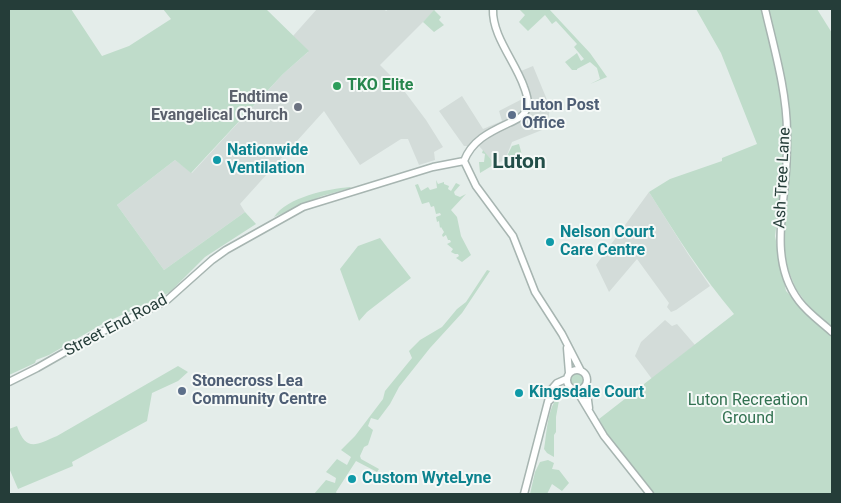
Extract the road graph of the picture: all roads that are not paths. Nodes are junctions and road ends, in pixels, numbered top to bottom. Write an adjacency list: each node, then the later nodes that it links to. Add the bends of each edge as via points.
1 (493, 9): 3 (street, via 496,28 521,79 528,105 521,117 472,145)
2 (765, 9): 4 (street, Ash Tree Lane, via 776,53 787,130 780,221 782,259 798,300)
3 (464, 161): 5 (street, via 476,186 513,236 535,292); 8 (street, Street End Road, via 433,167 303,207 226,250 166,301)
4 (832, 332)
5 (567, 344): 6 (street); 7 (street)
6 (582, 371): 7 (street, via 575,370); 9 (street)
7 (568, 376): 10 (street, via 569,387); 11 (street, via 557,383)
8 (9, 382)
9 (586, 385): 10 (street); 12 (street)
10 (575, 390): 11 (street, via 556,393); 12 (street)
11 (550, 401): 13 (street)
12 (590, 414): 14 (street)
13 (524, 494)
14 (650, 494)

